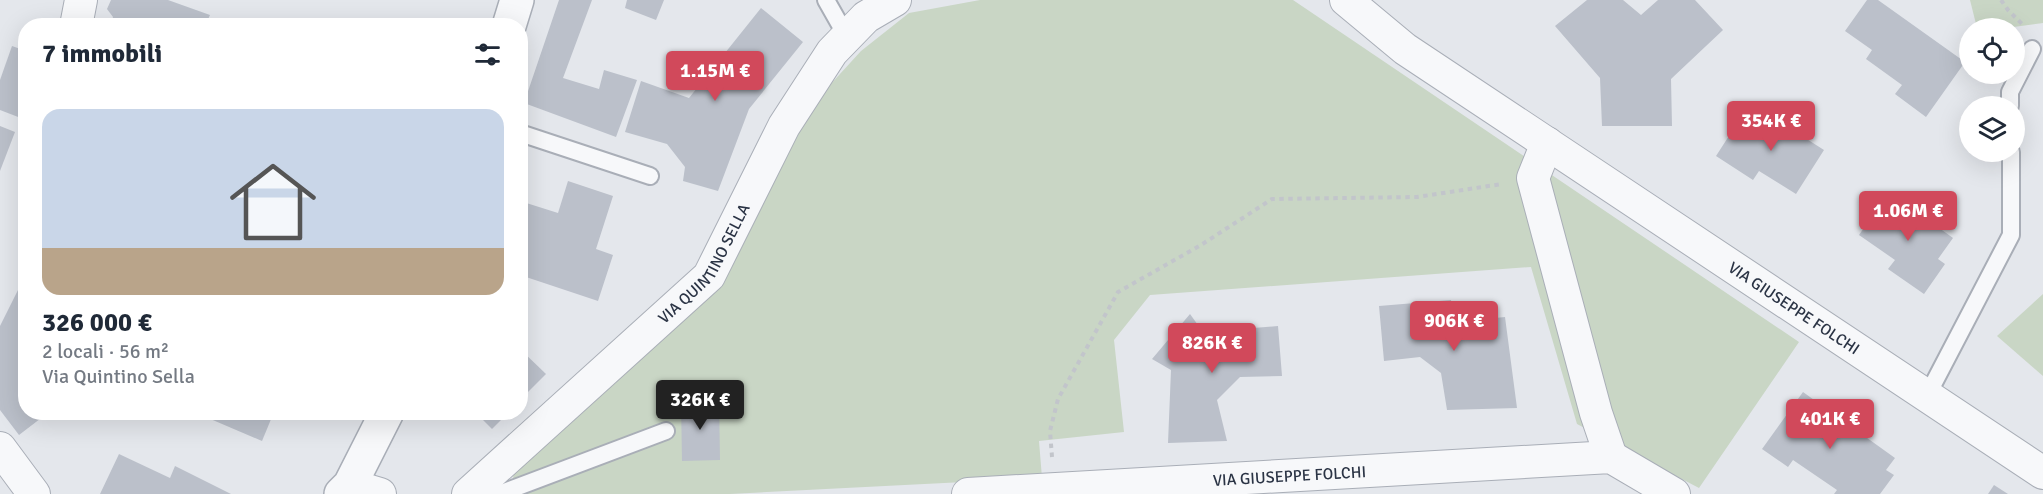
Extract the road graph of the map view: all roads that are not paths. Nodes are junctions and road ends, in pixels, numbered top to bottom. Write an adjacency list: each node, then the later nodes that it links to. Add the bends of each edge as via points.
1 (81, 0): 6 (street)
2 (517, 0): 7 (street)
3 (826, 0): 8 (lane)
4 (895, 0): 8 (street, VIA QUINTINO SELLA, via 866,17)
5 (1346, 0): 12 (street, VIA GIUSEPPE FOLCHI, via 1404,49)
6 (78, 18)
7 (511, 18)
8 (847, 37): 24 (street, VIA QUINTINO SELLA, via 832,52 783,126 709,276)
9 (2032, 49): 10 (lane)
10 (2010, 96)
11 (528, 136): 14 (lane)
12 (1547, 143): 15 (street, VIA GIUSEPPE FOLCHI); 19 (street, via 1533,178)
13 (2011, 162): 15 (lane, via 2011,235)
14 (650, 176)
15 (1927, 396): 20 (street, VIA GIUSEPPE FOLCHI)
16 (384, 420): 21 (street)
17 (666, 430): 25 (lane)
18 (0, 448): 23 (street)
19 (1611, 457): 22 (street); 26 (street, VIA GIUSEPPE FOLCHI)
20 (2043, 473)
21 (357, 491)
22 (1667, 492)
23 (34, 494)
24 (468, 494)
25 (499, 494)
26 (968, 494)

